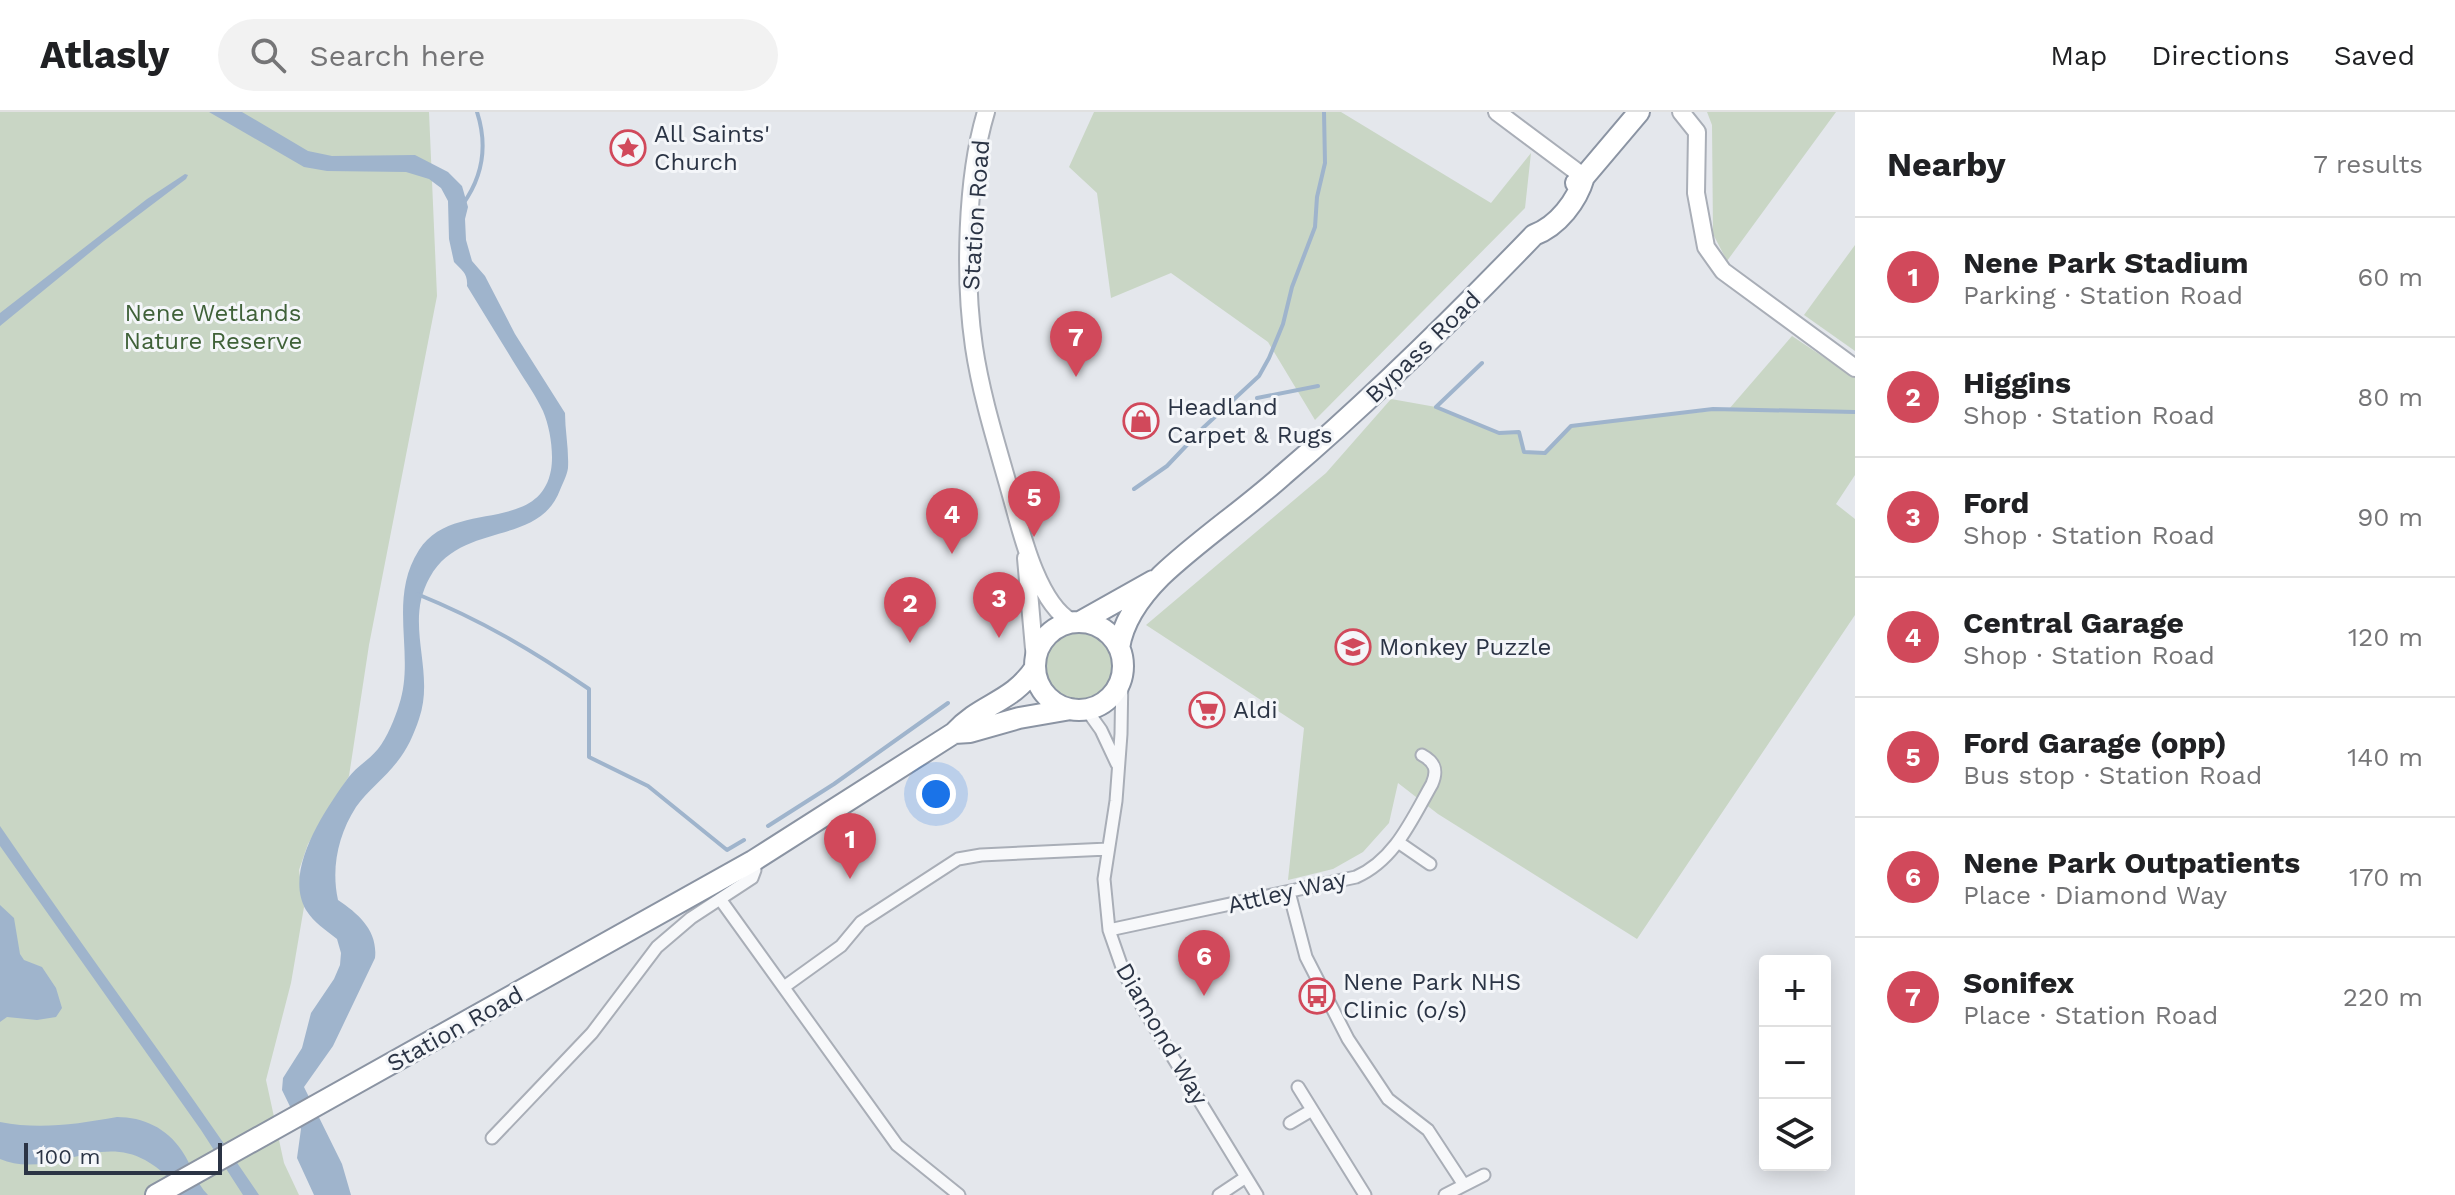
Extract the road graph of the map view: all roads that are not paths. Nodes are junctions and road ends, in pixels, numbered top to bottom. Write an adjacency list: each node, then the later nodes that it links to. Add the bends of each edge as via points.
1 (986, 112): 7 (main road, Station Road, via 973,180 971,315 987,410)
2 (1498, 112): 5 (main road)
3 (1639, 112): 5 (highway, Bypass Road)
4 (1681, 112): 6 (main road, via 1697,132 1696,193 1706,247 1723,271)
5 (1584, 177): 8 (highway, Bypass Road, via 1578,196 1546,230 1534,235 1364,404)
6 (1855, 368)
7 (1026, 553): 9 (main road, Station Road, via 1055,611); 11 (main road, Station Road)
8 (1159, 577): 9 (highway, Bypass Road); 10 (highway, Bypass Road, via 1127,619)
9 (1076, 622): 10 (highway, via 1100,628); 11 (highway, via 1047,635)
10 (1119, 648): 12 (highway)
11 (1035, 664): 13 (highway, via 1044,692 1053,701); 14 (highway, Station Road, via 1018,690 965,720)
12 (1122, 673): 13 (highway, via 1106,699); 16 (street, Diamond Way)
13 (1078, 709): 14 (highway, Station Road); 16 (street, Diamond Way, via 1101,730)
14 (954, 733): 19 (highway, Station Road)
15 (1422, 755): 17 (street, Attley Way, via 1435,766 1436,775)
16 (1117, 765): 18 (street, Diamond Way)
17 (1398, 842): 20 (street); 21 (street, Attley Way, via 1372,870)
18 (1108, 849): 23 (street, Diamond Way, via 1104,879); 24 (street, via 958,859 861,922 841,946)
19 (753, 861): 22 (street, Station Road, via 752,878); 32 (highway, Station Road)
20 (1430, 864)
21 (1289, 892): 23 (street, Attley Way); 31 (street, via 1306,957 1348,1039 1388,1099 1428,1130)
22 (720, 899): 24 (street); 28 (street, Station Road, via 657,947 592,1033)
23 (1109, 930): 30 (street, Diamond Way, via 1144,1010)
24 (784, 987): 33 (street, via 897,1145)
25 (1298, 1087): 26 (street)
26 (1312, 1110): 27 (street); 36 (street)
27 (1290, 1123)
28 (492, 1138)
29 (1484, 1175): 31 (street)
30 (1246, 1177): 34 (street); 35 (street, Diamond Way)
31 (1464, 1185): 37 (street)
32 (156, 1195)
33 (959, 1195)
34 (1219, 1195)
35 (1257, 1195)
36 (1365, 1195)
37 (1445, 1195)

